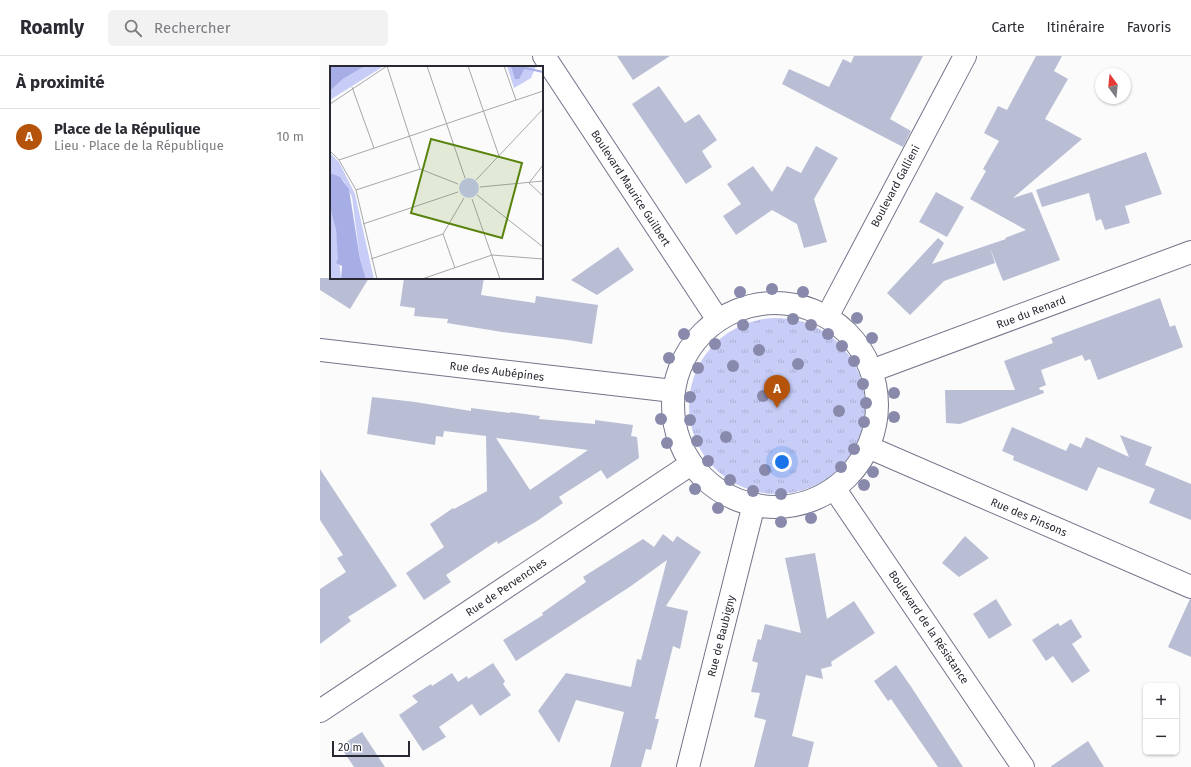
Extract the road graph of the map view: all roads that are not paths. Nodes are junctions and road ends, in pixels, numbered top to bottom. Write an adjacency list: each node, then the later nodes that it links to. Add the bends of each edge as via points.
1 (544, 56): 5 (street, Boulevard Maurice Guilbert)
2 (965, 56): 4 (street, Boulevard Gallieni)
3 (1191, 252): 7 (street, Rue du Renard)
4 (827, 317): 5 (street, via 797,305 771,303 745,307); 7 (street, via 855,341)
5 (718, 320): 8 (street, via 691,346 679,368)
6 (320, 350): 8 (street, Rue des Aubépines)
7 (871, 371): 9 (street, via 877,410)
8 (673, 391): 10 (street, via 675,428)
9 (868, 447): 11 (street, via 856,467); 13 (street, Rue des Pinsons)
10 (691, 464): 12 (street, via 716,488 734,498); 14 (street, Rue de Pervenches)
11 (834, 488): 12 (street, via 814,499 792,505 769,507); 16 (street, Boulevard de la Résistance)
12 (754, 504): 15 (street, Rue de Baubigny)
13 (1191, 587)
14 (320, 711)
15 (688, 767)
16 (1023, 767)

